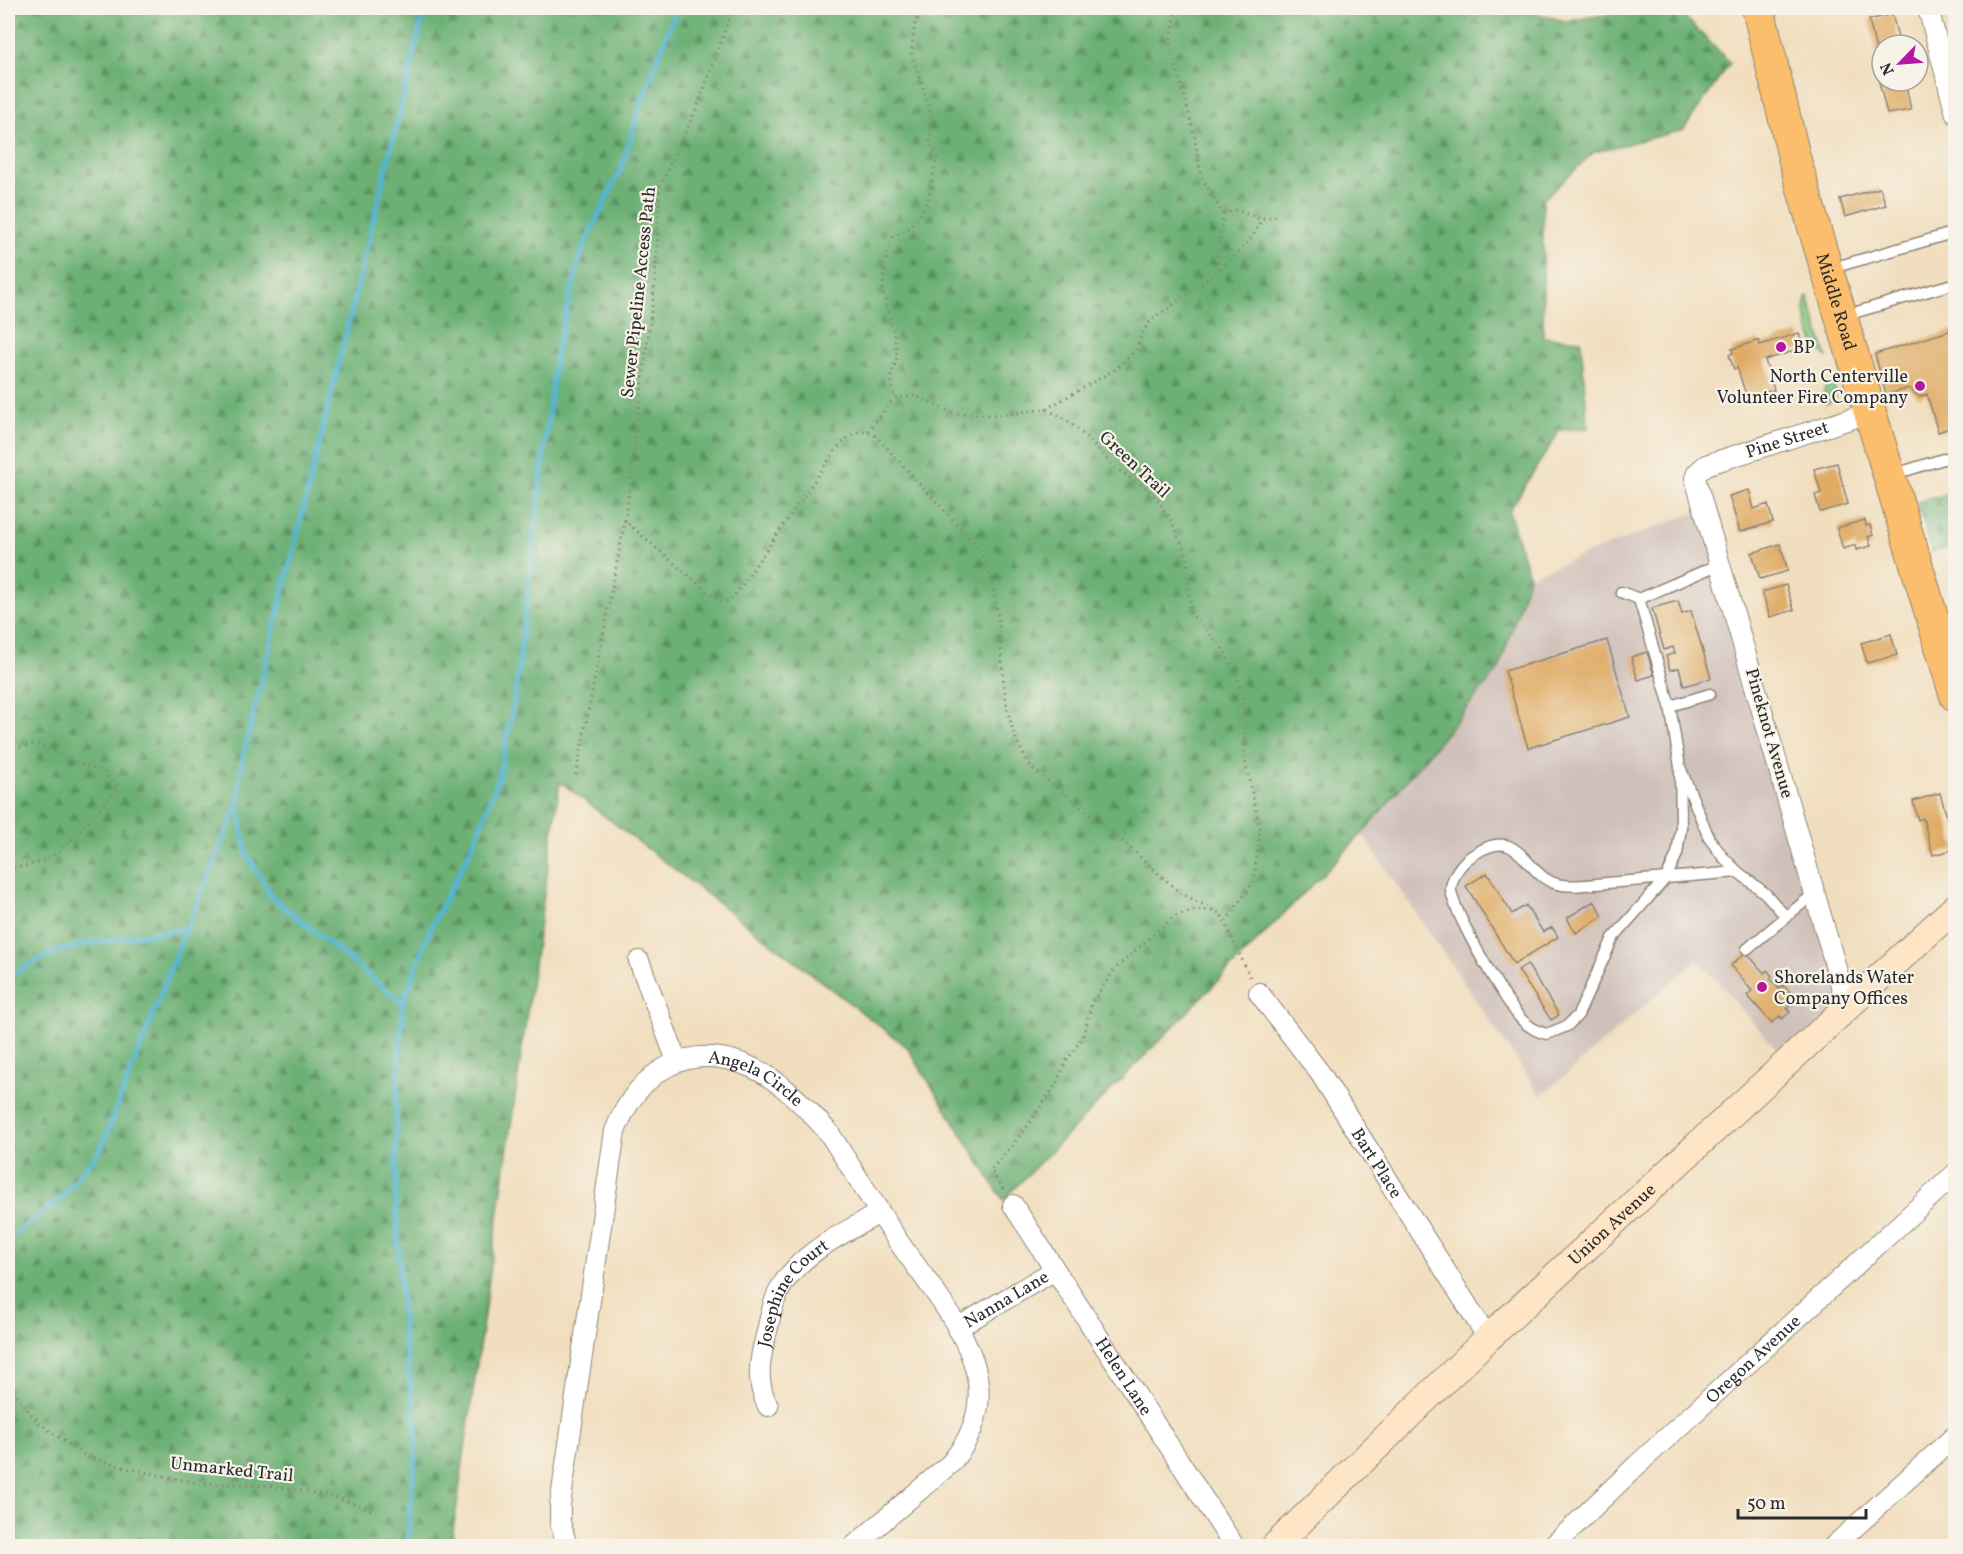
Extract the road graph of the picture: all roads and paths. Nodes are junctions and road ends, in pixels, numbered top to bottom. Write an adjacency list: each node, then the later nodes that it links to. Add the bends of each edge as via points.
1 (733, 8): 22 (path, Sewer Pipeline Access Path, via 697,108 659,192 656,282)
2 (924, 8): 15 (path, via 915,23 911,52 931,114 930,141 937,157 928,201 909,228 891,238 884,268 883,296 897,357 891,377)
3 (1177, 8): 7 (path, via 1170,42 1201,176)
4 (1758, 8): 11 (main road, Middle Road)
5 (1928, 8): 6 (street)
6 (1956, 114)
7 (1223, 214): 9 (path, via 1237,210); 12 (path)
8 (1275, 216): 9 (path)
9 (1260, 219): 12 (path, via 1238,254)
10 (1956, 232): 11 (lane)
11 (1826, 270): 14 (main road, Middle Road)
12 (1216, 272): 16 (path, via 1151,320 1136,349 1118,368)
13 (1956, 282): 14 (lane)
14 (1840, 317): 17 (main road, Middle Road)
15 (894, 398): 16 (path, via 916,396 953,413 999,415); 18 (path)
16 (1046, 409): 39 (path, Green Trail, via 1066,419 1115,468 1158,500 1187,556 1190,613 1221,645 1237,675 1246,724 1244,755 1260,829 1254,881)
17 (1869, 413): 20 (street, Pine Street); 21 (main road, Middle Road)
18 (868, 431): 22 (path, via 858,431 837,448 733,598 725,602 717,600); 37 (path, via 982,554 994,594 1011,724 1032,768 1179,892)
19 (1956, 455): 21 (lane)
20 (1706, 465): 23 (street, Pineknot Avenue, via 1697,473 1696,484)
21 (1889, 476): 27 (main road, Middle Road)
22 (625, 521): 31 (path, Sewer Pipeline Access Path)
23 (1720, 564): 25 (lane); 35 (street, Pineknot Avenue)
24 (1622, 592): 25 (lane)
25 (1639, 599): 28 (lane)
26 (1710, 694): 28 (lane)
27 (1956, 696)
28 (1670, 706): 30 (lane)
29 (8, 749): 32 (path, via 38,744 68,760 103,771 118,789 59,854 43,862)
30 (1680, 767): 33 (lane, via 1709,838); 34 (lane, via 1681,827 1677,854)
31 (576, 775)
32 (8, 867)
33 (1738, 872): 34 (lane); 38 (lane, via 1766,894)
34 (1666, 878): 34 (lane, via 1558,885 1538,872 1515,848 1498,844 1478,851 1461,865 1451,894 1466,928 1516,1013 1530,1027 1547,1034 1568,1026 1578,1015 1613,938)
35 (1816, 892): 38 (lane); 43 (street, Pineknot Avenue)
36 (1956, 907): 43 (street, Union Avenue)
37 (1217, 910): 39 (path); 46 (path, via 1173,916 1115,969 1092,1002 1083,1037 1066,1060 1055,1086 991,1170)
38 (1786, 917): 40 (lane)
39 (1226, 921): 42 (path)
40 (1747, 949)
41 (639, 961): 44 (street)
42 (1259, 993): 50 (street, Bart Place, via 1320,1072)
43 (1847, 1006): 50 (street, Union Avenue)
44 (677, 1061): 47 (street, Angela Circle, via 717,1058 761,1073 810,1111 829,1133); 55 (street, Angela Circle, via 647,1079 635,1092 615,1131 560,1504)
45 (1956, 1173): 59 (street, Oregon Avenue)
46 (1013, 1205): 48 (street, Helen Lane)
47 (880, 1213): 49 (street, Angela Circle); 52 (street, Josephine Court, via 804,1260 778,1293 760,1358 761,1393)
48 (1055, 1270): 49 (street, Nanna Lane); 57 (street, Helen Lane)
49 (957, 1328): 56 (street, Angela Circle, via 970,1353 978,1382 978,1412 973,1429 951,1463)
50 (1488, 1338): 58 (street, Union Avenue)
51 (8, 1386): 54 (path, Unmarked Trail, via 39,1423 85,1456 198,1482 274,1486 335,1497)
52 (768, 1406)
53 (1956, 1435): 60 (street)
54 (374, 1511)
55 (567, 1546)
56 (854, 1546)
57 (1234, 1546)
58 (1275, 1546)
59 (1553, 1546)
60 (1834, 1546)

